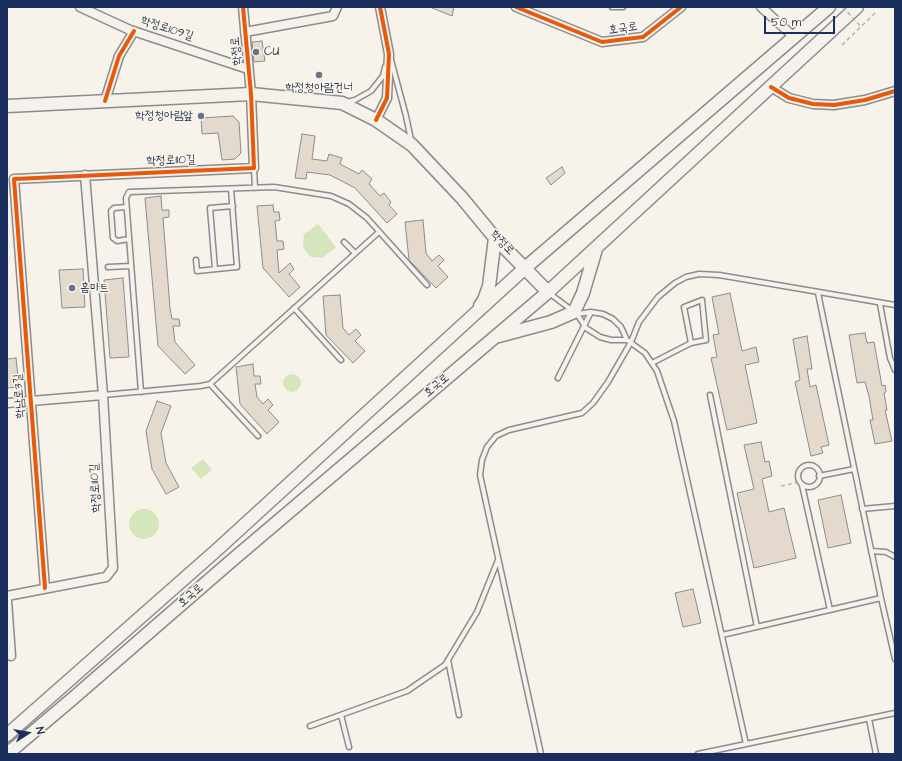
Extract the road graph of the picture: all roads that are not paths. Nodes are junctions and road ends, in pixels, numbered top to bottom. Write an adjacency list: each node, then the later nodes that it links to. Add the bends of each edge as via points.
1 (80, 7): 12 (street, 학정로109길)
2 (242, 7): 13 (street, 학정로)
3 (337, 7): 13 (street, 학정로, via 333,16)
4 (380, 7): 15 (street)
5 (516, 7): 8 (street, 호국로, via 602,42 643,37)
6 (612, 7): 7 (lane)
7 (623, 7)
8 (681, 7)
9 (761, 7): 14 (street)
10 (829, 7): 14 (main road, 호국로)
11 (857, 7): 17 (main road, 호국로)
12 (134, 31): 16 (street, 학정로109길); 20 (street, via 119,56)
13 (245, 32): 16 (street, 학정로)
14 (794, 37): 41 (main road, 호국로)
15 (389, 54): 21 (lane, via 383,76 371,91 355,100); 23 (street, via 386,98); 24 (lane)
16 (248, 68): 19 (street, 학정로)
17 (771, 88): 18 (street, via 789,98 813,104 834,105); 36 (main road, 호국로)
18 (895, 91)
19 (251, 94): 20 (main road, 학정로); 21 (main road, 학정로); 25 (street)
20 (105, 101): 22 (main road, 학정로)
21 (342, 103): 23 (main road, 학정로)
22 (7, 106)
23 (376, 120): 24 (main road, 학정로)
24 (412, 145): 33 (main road, 학정로, via 462,198)
25 (254, 168): 26 (street, 학정로110길); 28 (lane)
26 (85, 175): 27 (street, 학정로110길); 62 (street, 학정로110길)
27 (14, 179): 64 (street, 학남로3길)
28 (255, 188): 29 (lane); 32 (lane, via 274,187 331,196 349,204 367,218)
29 (231, 189): 30 (lane); 31 (lane, via 129,192)
30 (233, 206): 42 (lane, via 237,267); 42 (lane, via 210,208)
31 (126, 207): 34 (lane); 34 (lane, via 111,210 113,238 116,241)
32 (379, 232): 37 (lane); 43 (lane)
33 (495, 238): 41 (main road, 학정로); 51 (main road, via 489,286 484,300)
34 (129, 240): 39 (lane)
35 (344, 242): 37 (lane)
36 (596, 248): 44 (main road, 호국로); 50 (main road)
37 (355, 253): 48 (lane)
38 (196, 260): 42 (lane, via 197,271)
39 (131, 266): 40 (lane); 61 (lane)
40 (108, 268)
41 (525, 268): 44 (main road, 학정로); 51 (main road, 호국로)
42 (215, 269)
43 (427, 285)
44 (548, 292): 50 (lane); 53 (main road, 호국로)
45 (818, 293): 46 (lane); 54 (lane, via 719,275 699,274 686,277 675,282 658,297 639,322); 67 (lane)
46 (880, 304): 47 (lane); 58 (lane, via 890,358)
47 (895, 305)
48 (294, 308): 56 (lane); 60 (lane)
49 (591, 312): 50 (lane); 52 (lane); 54 (lane, via 613,319 621,326)
50 (575, 313): 52 (lane); 53 (main road)
51 (470, 319): 91 (main road, 호국로, via 219,548)
52 (584, 325): 54 (lane, via 600,337); 59 (lane)
53 (494, 338): 94 (main road, 호국로)
54 (629, 341): 57 (lane, via 645,353); 74 (lane, via 608,382 593,403 582,413 509,430 496,436 486,447 480,475)
55 (691, 343): 55 (lane, via 706,340 702,300 684,307); 57 (lane)
56 (341, 360)
57 (652, 363): 81 (lane, via 674,421)
58 (895, 370)
59 (558, 378)
60 (210, 384): 61 (lane); 66 (lane)
61 (141, 392): 62 (lane)
62 (103, 395): 64 (street, 학남로3길); 75 (street, 학정로110길, via 113,568 106,577)
63 (710, 395): 80 (lane)
64 (30, 402): 65 (street, 학남로3길); 75 (street, 학남로3길)
65 (7, 403)
66 (258, 436)
67 (854, 469): 68 (lane); 71 (lane)
68 (819, 476): 69 (lane, via 817,483 812,487); 69 (lane, via 814,468 804,467 798,475)
69 (801, 483): 79 (lane)
70 (895, 506): 71 (lane)
71 (862, 509): 72 (lane)
72 (872, 551): 73 (lane, via 886,552); 77 (lane)
73 (895, 557)
74 (498, 560): 84 (lane, via 477,612); 95 (lane)
75 (45, 588): 76 (street, 학정로110길)
76 (7, 596)
77 (882, 598): 79 (lane); 82 (lane)
78 (7, 600): 83 (street)
79 (830, 610): 80 (lane)
80 (757, 627): 81 (lane)
81 (722, 635): 92 (lane)
82 (894, 650): 85 (lane)
83 (12, 656)
84 (448, 659): 87 (lane, via 445,664 407,691); 88 (lane)
85 (895, 659)
86 (895, 713): 89 (lane)
87 (341, 715): 90 (lane); 93 (lane)
88 (459, 715)
89 (869, 718): 92 (lane); 97 (lane)
90 (310, 726)
91 (7, 735)
92 (746, 744): 96 (lane)
93 (349, 748)
94 (7, 752)
95 (541, 754)
96 (698, 754)
97 (876, 754)

